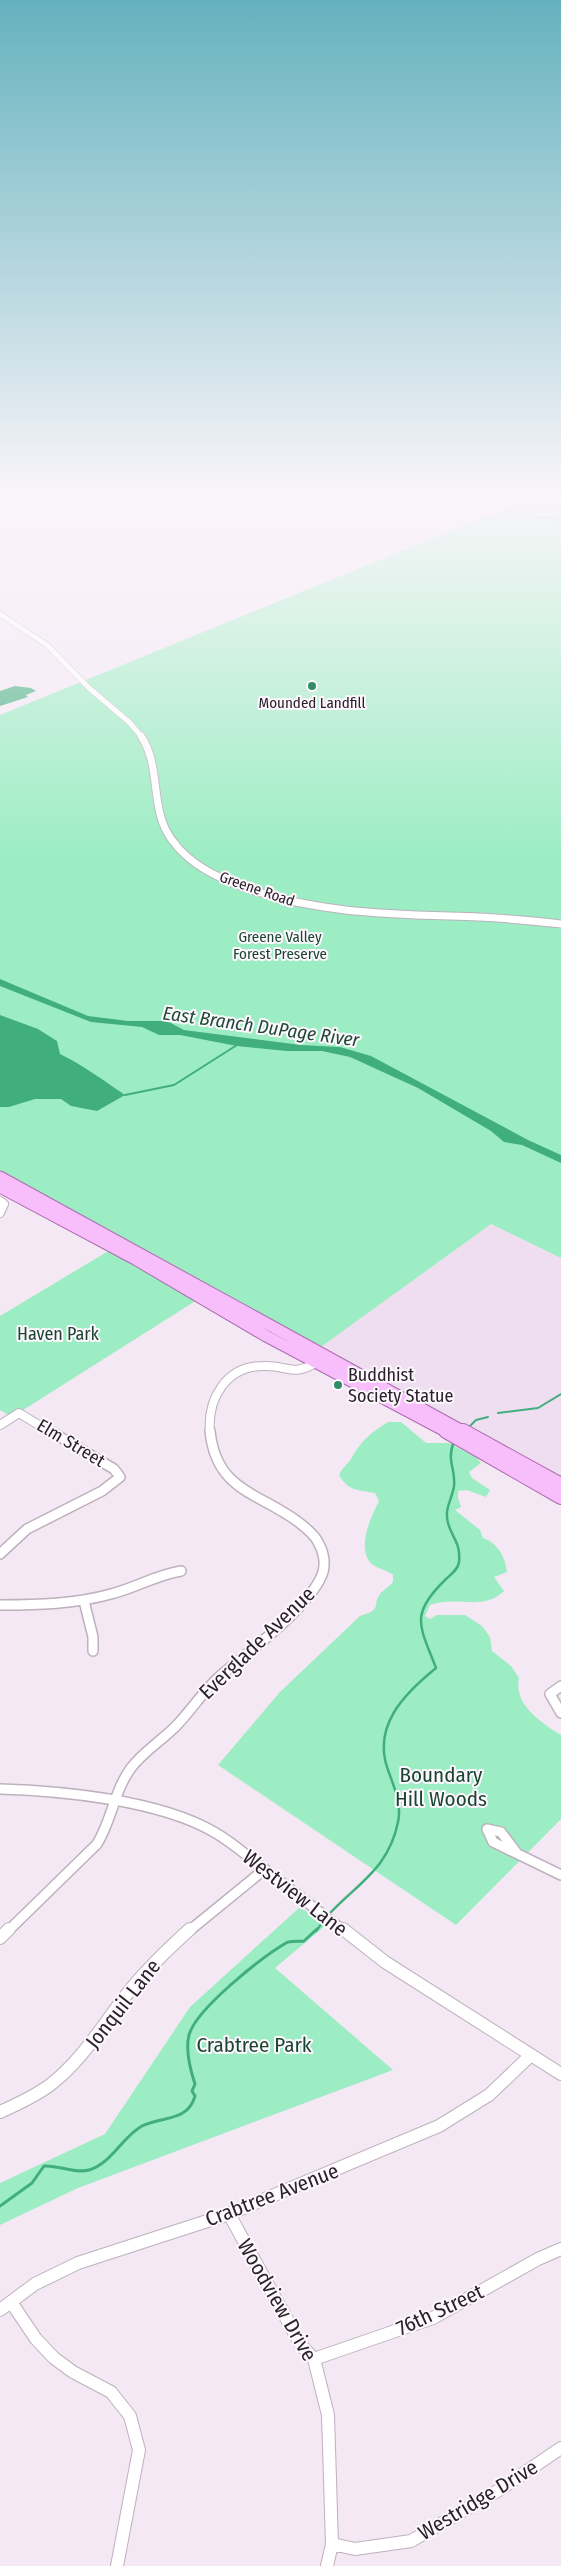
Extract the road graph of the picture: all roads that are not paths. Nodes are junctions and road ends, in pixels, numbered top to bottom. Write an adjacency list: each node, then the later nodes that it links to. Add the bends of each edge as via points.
1 (6, 618): 2 (street, Greene Road, via 49,646 139,734 150,754 166,830 186,856 215,875 274,898 336,911 391,916 500,917)
2 (561, 924)
3 (1, 1185): 6 (main road)
4 (0, 1201): 5 (street, via 4,1204)
5 (1, 1211)
6 (321, 1360): 8 (main road); 9 (main road); 18 (street, Everglade Avenue, via 299,1371 263,1365 236,1373 216,1393 209,1419 212,1453 231,1481 315,1537 325,1558 321,1580 312,1593 206,1688 176,1726 136,1762 125,1777)
7 (0, 1426): 10 (street, Elm Street, via 19,1413 114,1469 120,1477 100,1493 32,1525)
8 (561, 1485)
9 (561, 1497)
10 (0, 1554)
11 (181, 1571): 12 (street, via 166,1572 126,1590)
12 (84, 1601): 13 (street); 14 (street)
13 (0, 1605)
14 (93, 1651)
15 (561, 1686): 16 (street, via 550,1694)
16 (561, 1713)
17 (0, 1789): 18 (street, Westview Lane, via 50,1791)
18 (116, 1802): 20 (street, Westview Lane, via 172,1813 202,1824); 22 (street, Everglade Avenue, via 106,1831 97,1844)
19 (516, 1852): 21 (street)
20 (265, 1869): 23 (street, Westview Lane, via 385,1962); 25 (street, Jonquil Lane, via 151,1965 67,2072 26,2100)
21 (561, 1875)
22 (0, 1938)
23 (531, 2055): 24 (street, Westview Lane); 26 (street, Crabtree Avenue, via 489,2095 452,2119)
24 (561, 2074)
25 (0, 2112)
26 (229, 2214): 28 (street, Crabtree Avenue, via 78,2263 35,2284); 30 (street, Woodview Drive, via 301,2345)
27 (561, 2249): 30 (street, 76th Street, via 434,2318)
28 (11, 2302): 29 (street, Crabtree Avenue); 33 (street, via 45,2350 62,2365 111,2392 130,2416 139,2450)
29 (0, 2310)
30 (314, 2359): 32 (street, Woodview Drive, via 328,2415)
31 (561, 2448): 32 (street, Westridge Drive, via 499,2490 411,2541 355,2549)
32 (332, 2544): 34 (street, Woodview Drive)
33 (117, 2566)
34 (327, 2566)

